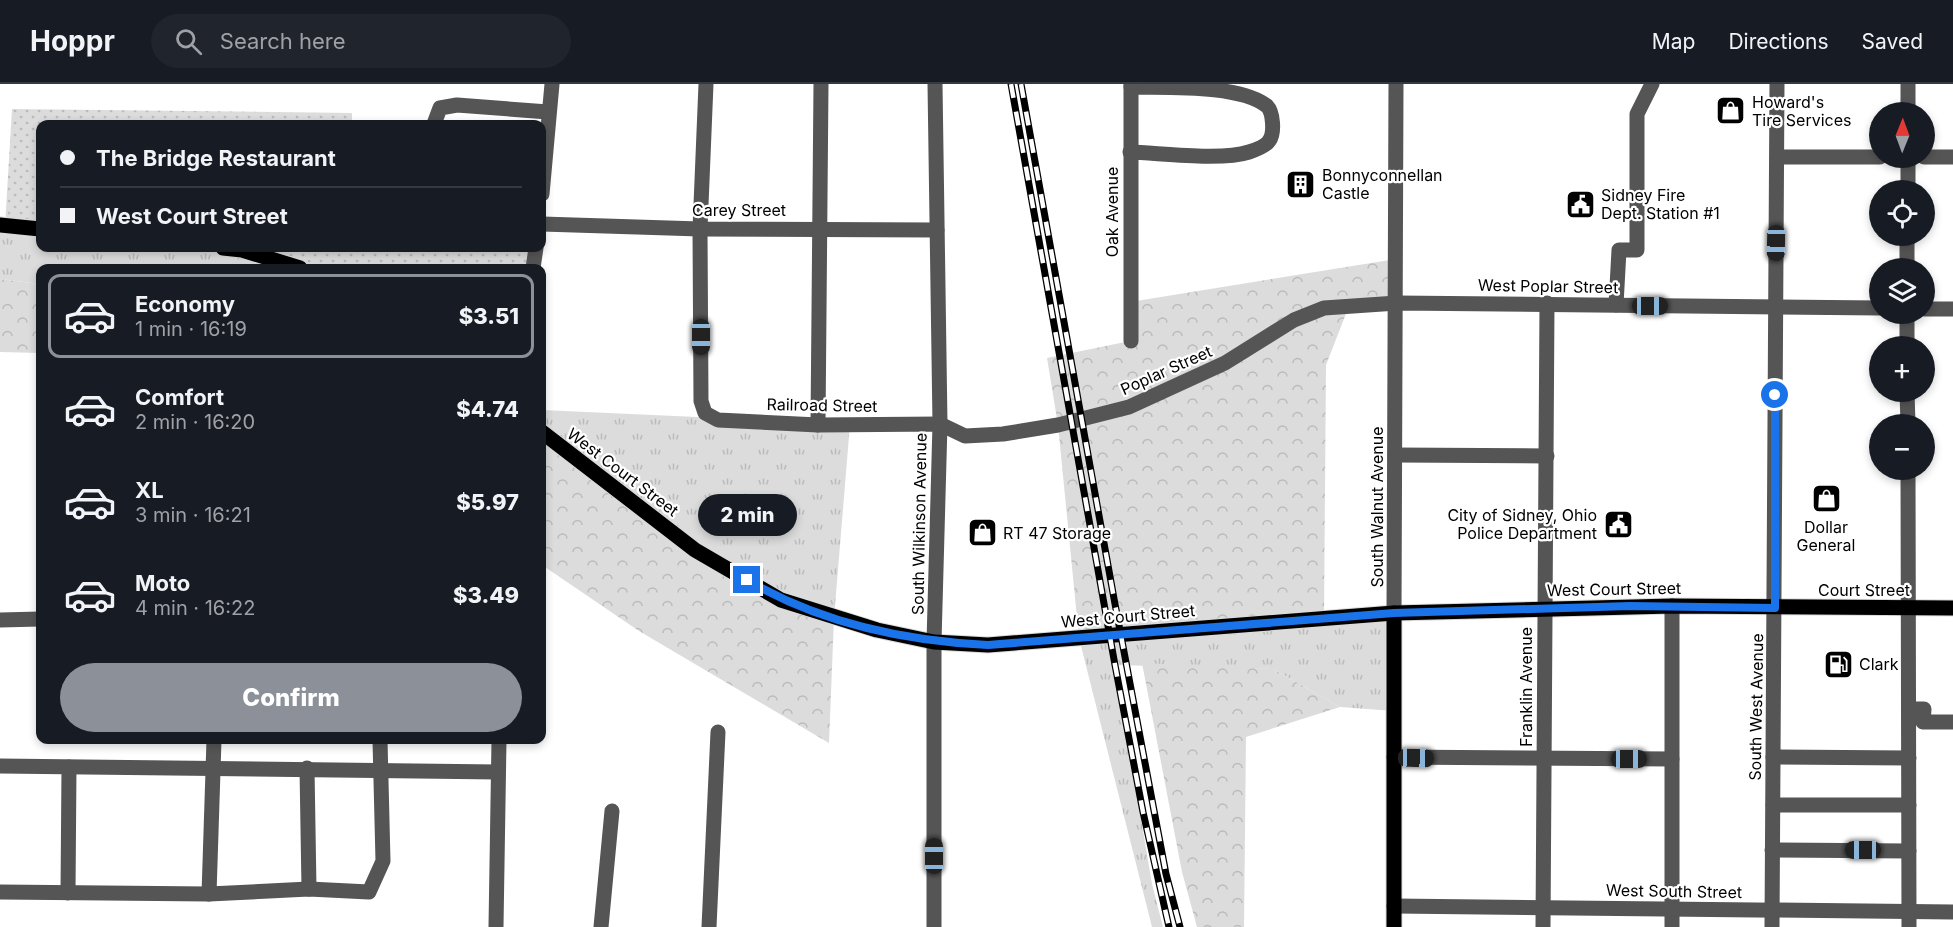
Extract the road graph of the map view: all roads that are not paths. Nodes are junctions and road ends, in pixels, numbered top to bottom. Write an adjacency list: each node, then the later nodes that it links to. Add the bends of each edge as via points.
1 (552, 84): 11 (street)
2 (706, 84): 22 (street)
3 (821, 84): 23 (street)
4 (935, 84): 24 (street, South Wilkinson Avenue)
5 (1396, 84): 27 (street, South Walnut Avenue)
6 (1652, 84): 29 (street, via 1637,114 1636,250 1618,250)
7 (1777, 84): 15 (street, South West Avenue)
8 (1908, 84): 10 (street)
9 (1131, 86): 14 (street, Oak Avenue); 14 (street, via 1235,92 1267,106 1272,133 1270,141 1262,146 1234,155)
10 (1908, 102)
11 (548, 112): 12 (street, via 457,105 440,108); 13 (street)
12 (436, 120)
13 (546, 139)
14 (1130, 152): 34 (street, Oak Avenue)
15 (1777, 157): 16 (street); 30 (street, South West Avenue)
16 (1869, 157)
17 (1935, 157): 18 (street)
18 (1953, 157)
19 (546, 224): 22 (street, Carey Street)
20 (0, 225): 21 (main road)
21 (36, 229)
22 (700, 229): 23 (street, Carey Street); 36 (street, Railroad Street, via 701,401 705,413 718,420)
23 (819, 229): 24 (street, Carey Street); 36 (street)
24 (937, 230): 35 (street, South Wilkinson Avenue)
25 (248, 252): 26 (main road)
26 (287, 264)
27 (1396, 303): 28 (street, West Poplar Street); 35 (street, Poplar Street, via 1324,308 1294,320 1225,363 1129,407 1003,434 965,435); 38 (street, South Walnut Avenue)
28 (1547, 303): 29 (street, West Poplar Street); 39 (street, Franklin Avenue)
29 (1616, 305): 30 (street, West Poplar Street)
30 (1775, 307): 31 (street, West Poplar Street); 43 (street, South West Avenue)
31 (1869, 308)
32 (1935, 309): 33 (street)
33 (1953, 309)
34 (1131, 341)
35 (940, 424): 36 (street, Railroad Street); 49 (street, South Wilkinson Avenue)
36 (818, 425)
37 (546, 435): 49 (main road, West Court Street, via 695,550 781,600 834,618)
38 (1395, 455): 39 (street); 46 (street, South Walnut Avenue)
39 (1547, 456): 42 (street, Franklin Avenue)
40 (1908, 480): 44 (street)
41 (1672, 606): 42 (main road, West Court Street); 43 (main road, West Court Street); 59 (street)
42 (1545, 607): 46 (main road, West Court Street); 60 (street, Franklin Avenue)
43 (1775, 608): 44 (main road, Court Street); 57 (street, South West Avenue)
44 (1909, 608): 45 (main road, Court Street); 50 (street)
45 (1953, 608)
46 (1394, 613): 49 (main road, West Court Street, via 988,645); 56 (main road, South Walnut Avenue)
47 (36, 619): 48 (street)
48 (0, 620)
49 (934, 642): 85 (street, South Wilkinson Avenue)
50 (1909, 709): 51 (street, via 1924,709 1923,722); 58 (street)
51 (1953, 722)
52 (718, 732): 84 (street)
53 (214, 744): 63 (street)
54 (380, 744): 65 (street)
55 (499, 744): 66 (street)
56 (1394, 757): 60 (street); 76 (main road, South Walnut Avenue)
57 (1773, 757): 58 (street); 67 (street, South West Avenue)
58 (1909, 758): 68 (street)
59 (1672, 759): 60 (street); 78 (street)
60 (1544, 760): 77 (street, Franklin Avenue)
61 (0, 766): 62 (street)
62 (69, 766): 63 (street); 74 (street)
63 (213, 768): 64 (street); 75 (street)
64 (307, 768): 65 (street); 72 (street)
65 (380, 770): 66 (street); 72 (street, via 383,861 369,892)
66 (498, 772): 82 (street)
67 (1773, 805): 68 (street); 70 (street, South West Avenue)
68 (1909, 805): 71 (street)
69 (612, 811): 83 (street)
70 (1772, 850): 71 (street); 79 (street, South West Avenue)
71 (1909, 851): 81 (street)
72 (309, 889): 75 (street)
73 (0, 892): 74 (street)
74 (68, 893): 75 (street)
75 (209, 894)
76 (1394, 906): 77 (street, West South Street); 86 (main road, South Walnut Avenue)
77 (1543, 908): 78 (street, West South Street); 87 (street, Franklin Avenue)
78 (1671, 909): 79 (street, West South Street); 88 (street)
79 (1772, 911): 81 (street, West South Street); 89 (street, South West Avenue)
80 (1953, 912): 81 (street, West South Street)
81 (1909, 919)
82 (496, 927)
83 (601, 927)
84 (709, 927)
85 (934, 927)
86 (1395, 927)
87 (1543, 927)
88 (1672, 927)
89 (1772, 927)

